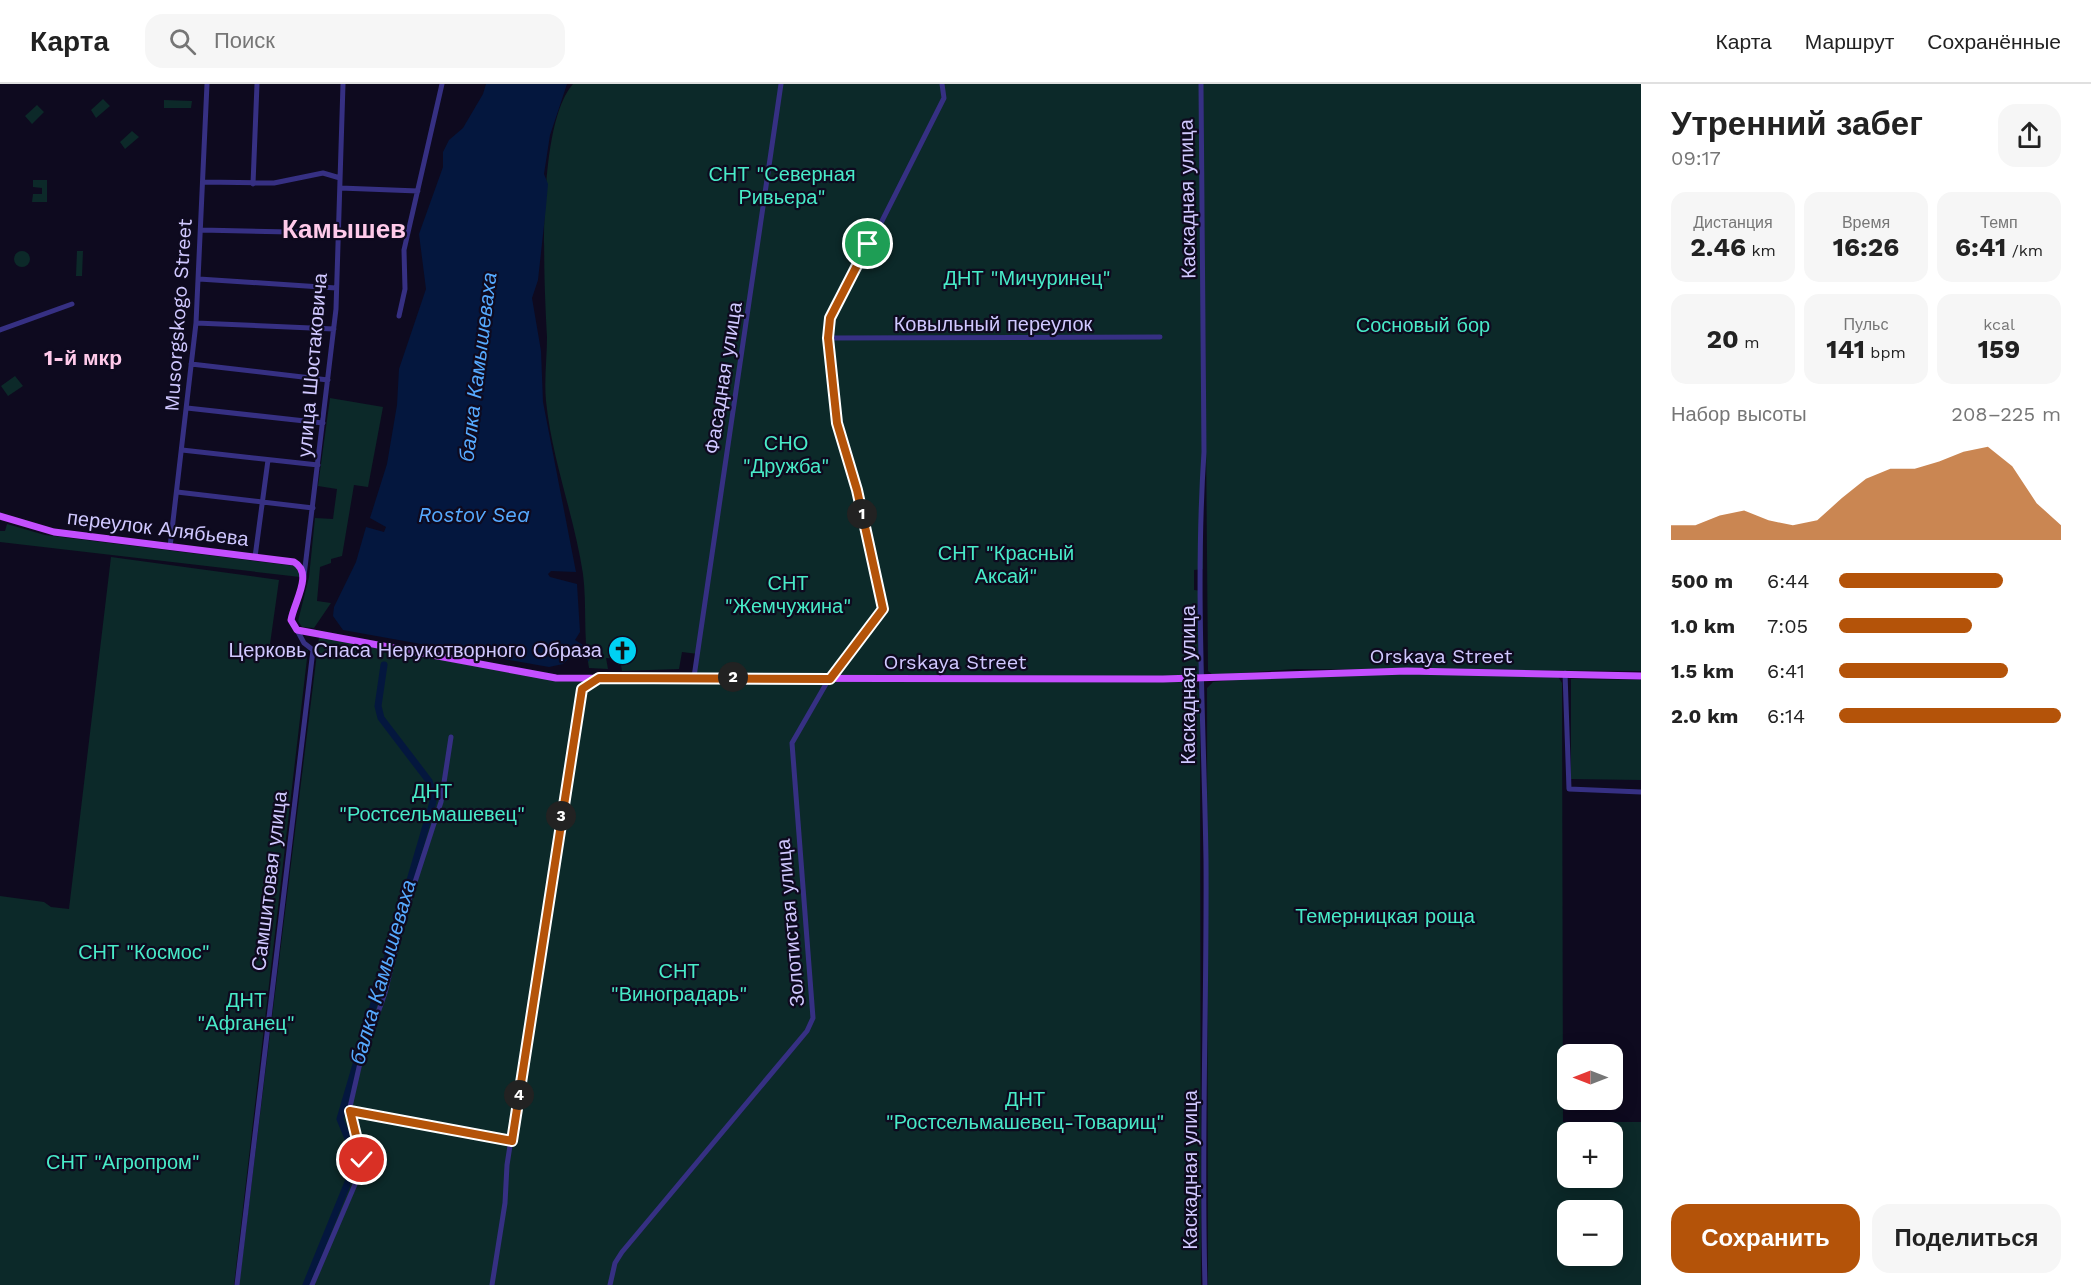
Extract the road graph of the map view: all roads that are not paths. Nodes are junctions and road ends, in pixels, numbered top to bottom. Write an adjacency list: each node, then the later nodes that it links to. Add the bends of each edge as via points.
1 (207, 84): 9 (street, Musorgskogo Street)
2 (257, 84): 10 (street)
3 (343, 84): 8 (street, улица Шостаковича)
4 (442, 84): 12 (street)
5 (781, 84): 41 (street, Фасадная улица)
6 (942, 84): 23 (street, via 944,98 830,318)
7 (1201, 84): 43 (street, Каскадная улица)
8 (340, 178): 10 (street, via 323,172); 11 (street, улица Шостаковича)
9 (203, 182): 10 (street); 13 (street, Musorgskogo Street)
10 (253, 184)
11 (340, 188): 12 (street); 14 (street, улица Шостаковича)
12 (418, 191): 18 (street, via 404,250 405,289)
13 (201, 230): 14 (street); 15 (street, Musorgskogo Street)
14 (338, 233): 16 (street, улица Шостаковича)
15 (199, 279): 16 (street); 19 (street, Musorgskogo Street)
16 (336, 288): 20 (street, улица Шостаковича)
17 (72, 304): 21 (street)
18 (399, 316)
19 (196, 323): 20 (street); 24 (street, Musorgskogo Street)
20 (334, 329): 25 (street, улица Шостаковича)
21 (0, 330)
22 (1160, 337): 23 (street, Ковыльный переулок)
23 (828, 338): 44 (street, Золотистая улица, via 837,423 857,490 883,609)
24 (191, 364): 25 (street); 26 (street, Musorgskogo Street)
25 (328, 380): 27 (street, улица Шостаковича)
26 (187, 408): 27 (street); 28 (street, Musorgskogo Street)
27 (323, 423): 30 (street, улица Шостаковича)
28 (182, 450): 29 (street); 31 (street, Musorgskogo Street)
29 (268, 460): 30 (street); 32 (street)
30 (318, 465): 33 (street, улица Шостаковича)
31 (177, 492): 32 (street); 35 (street, Musorgskogo Street)
32 (263, 502): 33 (street); 36 (street)
33 (313, 508): 37 (street, улица Шостаковича)
34 (1, 517): 35 (main road, переулок Алябьева, via 54,532)
35 (170, 547): 36 (main road, переулок Алябьева)
36 (255, 557): 37 (main road, переулок Алябьева, via 294,562)
37 (304, 576): 38 (main road, via 291,616 291,624)
38 (297, 630): 42 (main road, Orskaya Street, via 537,676); 49 (street, Самшитовая улица, via 313,650)
39 (1566, 673): 40 (main road, Orskaya Street); 43 (main road, Orskaya Street, via 1407,671); 46 (street, via 1569,789)
40 (1641, 676)
41 (694, 677): 42 (main road, Orskaya Street); 44 (main road, Orskaya Street)
42 (599, 678): 48 (street, via 580,694)
43 (1203, 678): 44 (main road, Orskaya Street); 53 (street, Каскадная улица)
44 (830, 679): 52 (street, Золотистая улица, via 795,734 791,752 813,1018 807,1031 622,1252)
45 (451, 737): 47 (street, via 441,802 402,922 385,993 360,1063)
46 (1641, 792)
47 (350, 1111): 48 (street); 50 (street, via 362,1168)
48 (512, 1141): 51 (street)
49 (237, 1285)
50 (312, 1285)
51 (492, 1285)
52 (610, 1285)
53 (1205, 1285)

